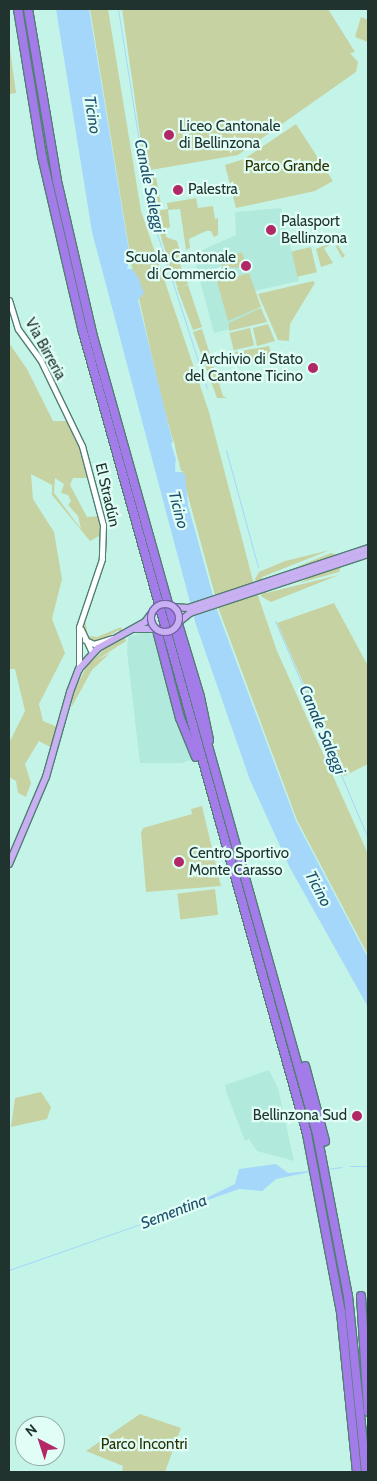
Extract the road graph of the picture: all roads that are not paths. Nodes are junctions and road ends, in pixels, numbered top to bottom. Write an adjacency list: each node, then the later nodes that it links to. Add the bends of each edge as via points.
1 (18, 9): 18 (highway, via 42,156 72,292 141,550)
2 (28, 9): 17 (highway, via 51,151 75,264)
3 (9, 300): 4 (street, Via Birreria, via 18,329 40,359)
4 (77, 435): 14 (street, El Stradún, via 87,463 104,539 100,567 81,619)
5 (368, 548): 7 (main road)
6 (368, 554): 7 (main road)
7 (268, 584): 8 (main road, via 188,608); 10 (main road, via 190,612)
8 (173, 607): 9 (main road, bridge, via 160,605); 10 (main road, bridge, via 178,613)
9 (151, 614): 11 (main road, bridge); 12 (main road)
10 (178, 623): 11 (main road, bridge, via 169,632); 17 (highway, via 205,716)
11 (156, 629): 12 (main road); 18 (highway, via 180,718)
12 (131, 630): 13 (main road)
13 (119, 635): 14 (street, via 94,644); 15 (main road)
14 (82, 640): 15 (street); 16 (street)
15 (91, 654): 16 (main road)
16 (79, 669): 19 (main road, via 47,773)
17 (213, 772): 20 (highway)
18 (212, 793): 24 (highway, via 288,1058 319,1186 344,1336)
19 (9, 864)
20 (285, 1013): 21 (highway, via 292,1024); 25 (highway, via 328,1184 354,1339)
21 (325, 1141)
22 (361, 1296): 23 (highway)
23 (368, 1412)
24 (357, 1472)
25 (366, 1472)

